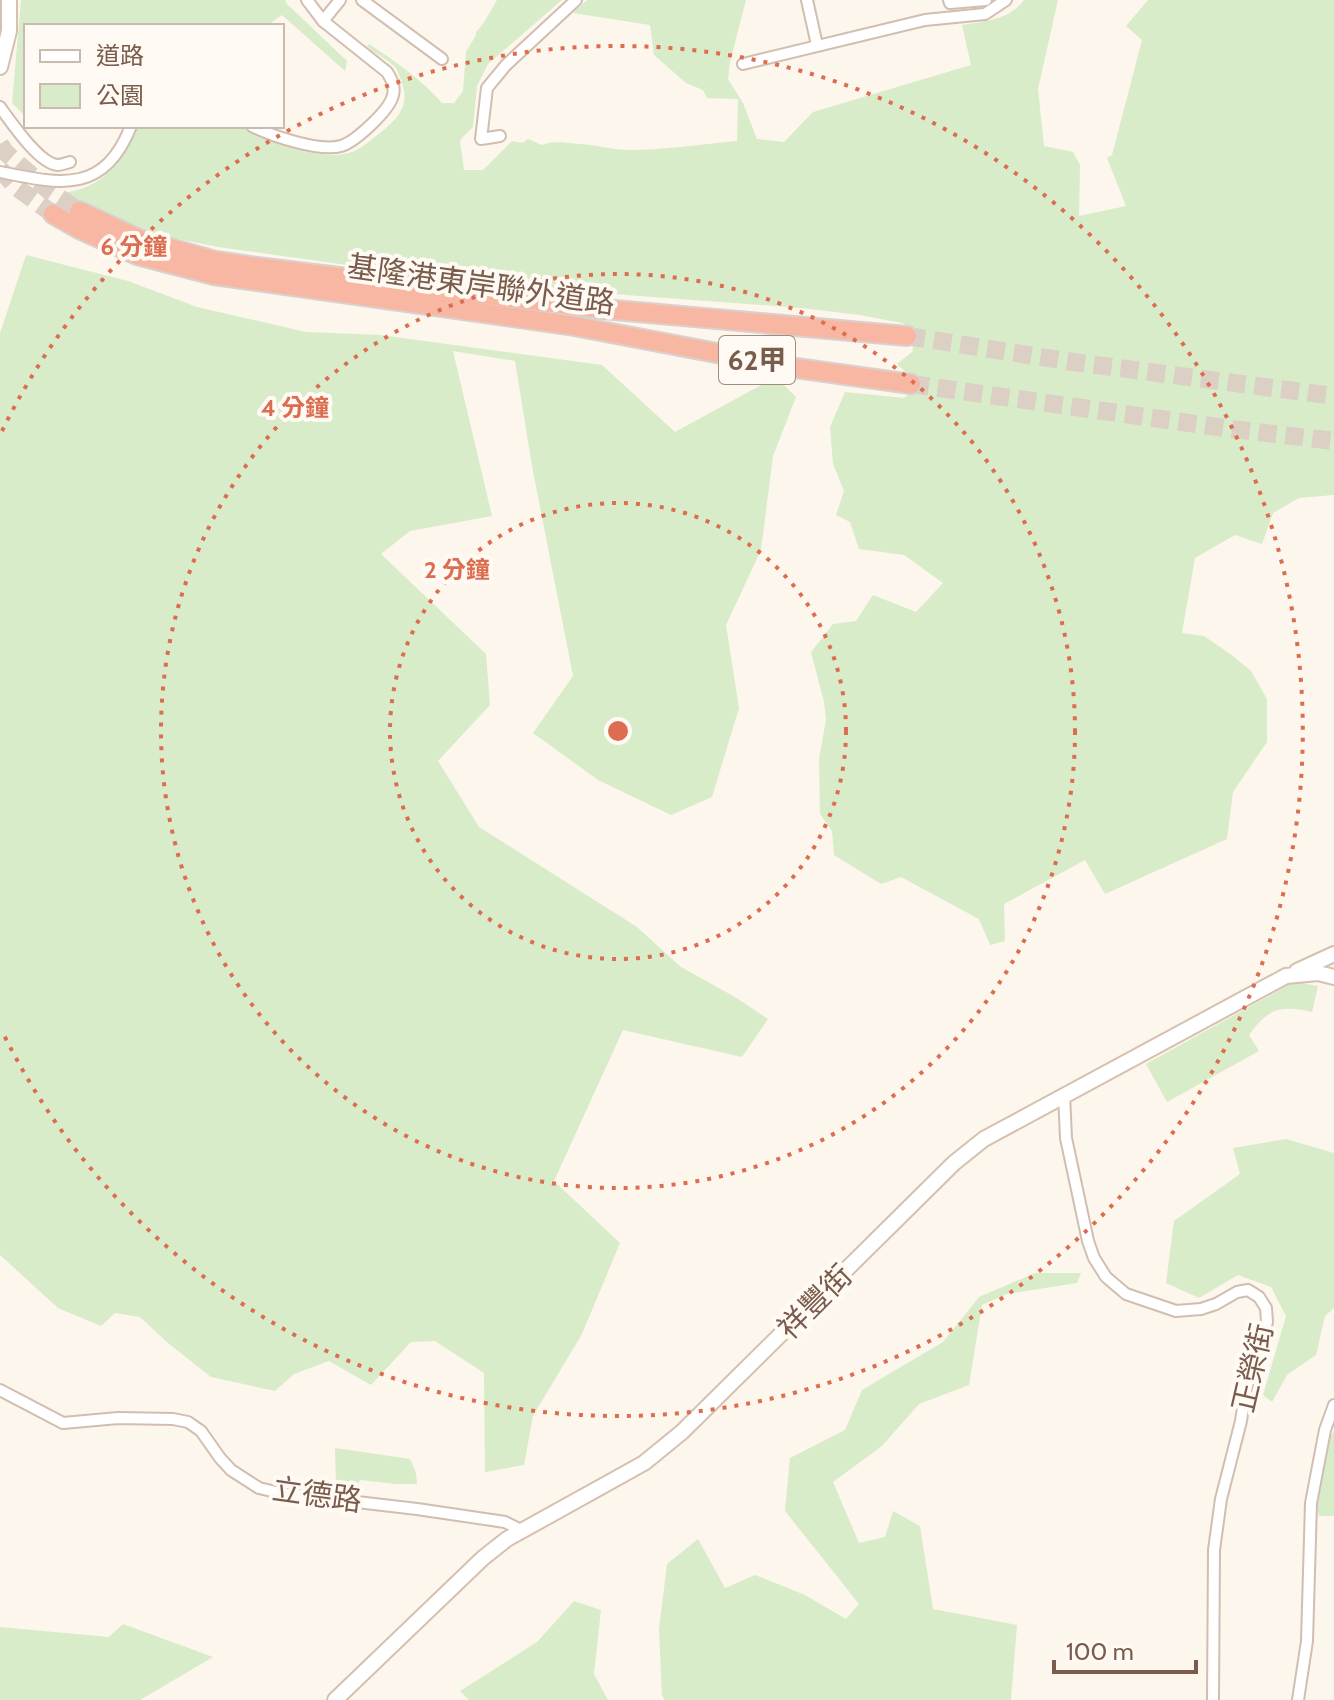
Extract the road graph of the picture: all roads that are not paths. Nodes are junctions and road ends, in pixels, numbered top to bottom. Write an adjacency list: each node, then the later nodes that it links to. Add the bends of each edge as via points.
1 (9, 0): 14 (street, via 9,31)
2 (307, 0): 10 (street)
3 (340, 0): 10 (street)
4 (362, 0): 12 (street)
5 (576, 0): 18 (street, via 487,88 481,139)
6 (807, 0): 11 (street)
7 (949, 0): 8 (street)
8 (986, 0)
9 (1006, 0): 11 (street, via 985,14 925,20)
10 (323, 21): 17 (street, via 387,72 393,97 384,112 341,146 283,140)
11 (817, 45): 13 (street)
12 (442, 59)
13 (743, 64)
14 (0, 67)
15 (0, 107): 19 (street, via 45,160 57,165)
16 (130, 128): 20 (street, via 111,160 86,178 48,182)
17 (256, 128)
18 (500, 136)
19 (70, 162)
20 (0, 172)
21 (79, 211): 23 (highway, 基隆港東岸聯外道路 / 62甲)
22 (53, 214): 23 (highway, 基隆港東岸聯外道路 / 62甲, via 79,229)
23 (139, 248): 24 (highway, 基隆港東岸聯外道路 / 62甲, via 215,268)
24 (393, 292): 25 (highway, 基隆港東岸聯外道路 / 62甲); 27 (highway, 基隆港東岸聯外道路 / 62甲)
25 (748, 322): 26 (highway, 基隆港東岸聯外道路 / 62甲); 27 (highway)
26 (907, 336)
27 (741, 357): 28 (highway, 基隆港東岸聯外道路 / 62甲)
28 (911, 384)
29 (1333, 954): 30 (street); 31 (street, via 1327,969)
30 (1286, 976): 31 (street, 祥豐街); 32 (street, 祥豐街)
31 (1333, 976)
32 (1064, 1094): 35 (street, 祥豐街, via 984,1139 954,1163 765,1352 644,1463); 37 (street, 正榮街, via 1066,1138 1088,1241 1106,1277 1126,1294 1176,1311 1201,1309 1248,1290 1266,1308 1267,1322 1221,1499)
33 (0, 1390): 35 (street, 立德路, via 63,1423 118,1418 188,1422 231,1470 269,1491 505,1522)
34 (1334, 1405): 38 (street, via 1311,1503 1307,1641)
35 (523, 1531): 36 (street, 祥豐街, via 483,1558)
36 (335, 1700)
37 (1213, 1700)
38 (1298, 1700)

